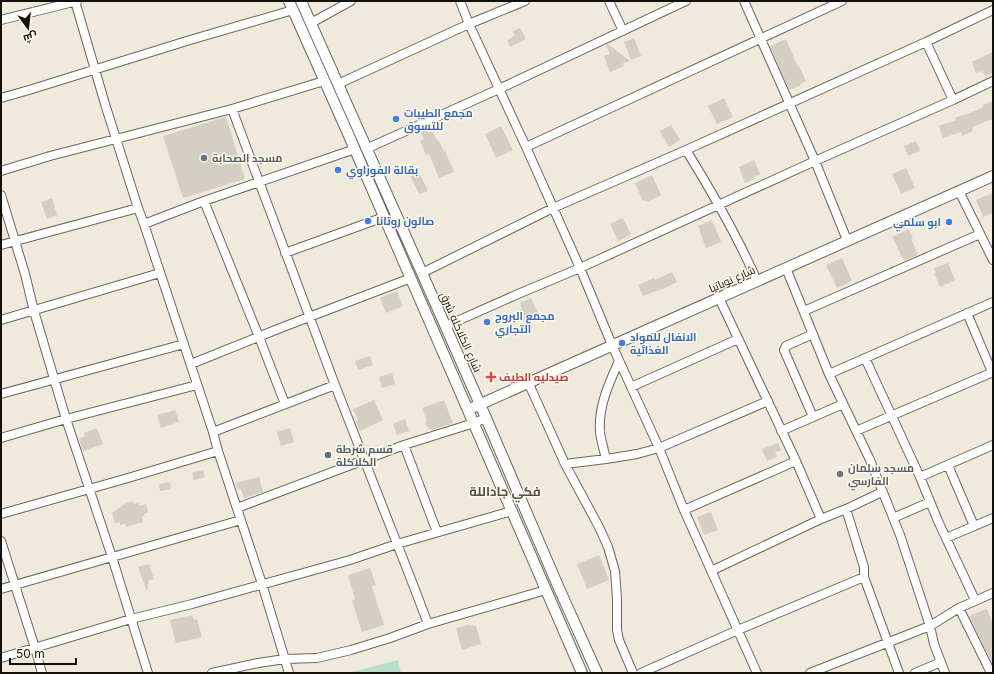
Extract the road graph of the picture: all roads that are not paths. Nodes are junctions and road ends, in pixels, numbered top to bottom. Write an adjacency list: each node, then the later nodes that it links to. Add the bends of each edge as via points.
1 (75, 1): 12 (street); 18 (street)
2 (301, 1): 13 (street, شارع الكلاكله شرق)
3 (351, 1): 13 (street)
4 (460, 1): 14 (street)
5 (525, 1): 14 (street)
6 (609, 1): 15 (street)
7 (686, 1): 15 (street)
8 (744, 1): 16 (street)
9 (842, 1): 16 (street)
10 (291, 5): 18 (street); 19 (street)
11 (993, 10): 17 (street)
12 (1, 20)
13 (311, 23): 21 (street, شارع الكلاكله شرق)
14 (469, 24): 21 (street); 22 (street)
15 (623, 31): 22 (street)
16 (761, 38): 25 (street); 28 (street)
17 (926, 42): 24 (street); 25 (street)
18 (94, 70): 23 (street); 27 (street)
19 (324, 81): 26 (street); 30 (street)
20 (993, 81): 24 (street)
21 (338, 84): 29 (street, شارع الكلاكله شرق)
22 (499, 89): 28 (street); 29 (street)
23 (1, 98)
24 (952, 100): 32 (street)
25 (790, 103): 31 (street); 32 (street)
26 (232, 109): 27 (street); 35 (street)
27 (116, 139): 33 (street); 40 (street)
28 (526, 147): 41 (street)
29 (368, 148): 53 (street, شارع الكلاكله شرق)
30 (355, 149): 35 (street); 42 (street)
31 (686, 150): 39 (street); 41 (street)
32 (815, 161): 39 (street); 45 (street)
33 (1, 171)
34 (993, 176): 36 (street, شارع نوباتيا)
35 (259, 182): 38 (street); 48 (street)
36 (959, 191): 44 (street); 45 (street, شارع نوباتيا)
37 (1, 195): 46 (street)
38 (204, 201): 43 (street); 65 (street)
39 (719, 204): 50 (street); 55 (street, via 745,252)
40 (138, 208): 43 (street); 46 (street)
41 (553, 208): 50 (street); 53 (street)
42 (384, 217): 48 (street); 54 (street)
43 (144, 224): 52 (street)
44 (980, 234): 49 (street); 59 (street)
45 (847, 240): 51 (street, شارع نوباتيا)
46 (15, 241): 47 (street); 58 (street)
47 (1, 245)
48 (285, 253): 61 (street)
49 (993, 260)
50 (580, 268): 63 (street); 68 (street)
51 (786, 268): 55 (street, شارع نوباتيا); 59 (street)
52 (160, 273): 58 (street); 67 (street)
53 (422, 273): 63 (street, شارع الكلاكله شرق)
54 (411, 278): 61 (street); 84 (street)
55 (757, 281): 56 (street, شارع نوباتيا)
56 (718, 298): 66 (street); 68 (street, شارع نوباتيا)
57 (993, 302): 60 (street)
58 (34, 311): 62 (street); 74 (street)
59 (804, 311): 64 (street)
60 (967, 313): 69 (street); 72 (street)
61 (310, 317): 65 (street); 76 (street)
62 (1, 320)
63 (446, 326): 82 (street, شارع الكلاكله شرق)
64 (813, 334): 73 (street); 86 (street, via 786,346 784,350)
65 (259, 337): 71 (street); 81 (street)
66 (738, 339): 78 (street); 80 (street)
67 (184, 344): 71 (street); 74 (street)
68 (612, 345): 70 (street); 75 (street, شارع نوباتيا)
69 (865, 358): 73 (street); 85 (street)
70 (619, 361): 78 (street); 98 (street, via 608,384 600,421)
71 (190, 364): 77 (street)
72 (992, 372): 85 (street)
73 (830, 374): 83 (street)
74 (54, 379): 79 (street); 88 (street)
75 (528, 382): 82 (street, شارع نوباتيا); 101 (street)
76 (335, 384): 81 (street); 99 (street)
77 (197, 385): 88 (street); 92 (street)
78 (630, 387): 96 (street)
79 (1, 394)
80 (768, 401): 90 (street); 96 (street)
81 (285, 404): 92 (street)
82 (480, 404): 84 (street, شارع نوباتيا); 87 (street, شارع الكلاكله شرق)
83 (843, 404): 86 (street); 91 (street)
84 (468, 409): 89 (street)
85 (892, 415): 91 (street); 103 (street)
86 (813, 417): 90 (street)
87 (486, 418): 89 (street); 146 (street, شارع الكلاكله شرق)
88 (66, 419): 93 (street); 104 (street)
89 (474, 423): 94 (street); 110 (street)
90 (782, 431): 100 (street)
91 (856, 431): 105 (street)
92 (213, 432): 97 (street)
93 (1, 438)
94 (404, 445): 99 (street); 117 (street)
95 (993, 445): 102 (street)
96 (659, 448): 98 (street); 109 (street)
97 (218, 451): 104 (street); 107 (street)
98 (606, 459): 101 (street)
99 (364, 460): 107 (street); 120 (street)
100 (796, 461): 109 (street); 114 (street)
101 (564, 464): 147 (street, via 608,547 615,571 619,640)
102 (948, 465): 103 (street); 116 (street)
103 (920, 477): 106 (street)
104 (89, 489): 111 (street); 121 (street)
105 (882, 492): 108 (street); 112 (street)
106 (930, 502): 112 (street); 118 (street)
107 (237, 508): 115 (street)
108 (846, 509): 114 (street); 123 (street, via 864,567)
109 (684, 510): 122 (street)
110 (512, 511): 117 (street); 127 (street)
111 (1, 514)
112 (893, 518): 133 (street)
113 (993, 518): 116 (street)
114 (821, 519): 122 (street)
115 (241, 520): 121 (street); 124 (street)
116 (974, 526): 118 (street)
117 (437, 532): 120 (street)
118 (946, 538): 129 (street)
119 (1, 541): 125 (street)
120 (397, 544): 124 (street); 132 (street)
121 (112, 557): 125 (street); 131 (street)
122 (711, 571): 134 (street)
123 (864, 577): 134 (street); 135 (street)
124 (262, 584): 131 (street); 138 (street)
125 (15, 585): 126 (street); 136 (street)
126 (1, 589)
127 (546, 590): 132 (street); 145 (street)
128 (993, 592): 129 (street)
129 (975, 600): 130 (street)
130 (959, 608): 133 (street); 140 (street)
131 (131, 619): 136 (street); 142 (street)
132 (428, 624): 138 (street, via 351,650 317,658)
133 (930, 626): 135 (street); 139 (street)
134 (738, 630): 148 (street); 149 (street)
135 (888, 643): 150 (street); 151 (street)
136 (36, 648): 137 (street); 141 (street)
137 (1, 658)
138 (285, 659): 143 (street, via 258,662); 144 (street)
139 (940, 662): 152 (street); 153 (street)
140 (990, 668)
141 (42, 673)
142 (148, 673)
143 (212, 673)
144 (289, 673)
145 (582, 673)
146 (597, 673)
147 (634, 673)
148 (641, 673)
149 (758, 673)
150 (810, 673)
151 (899, 673)
152 (915, 673)
153 (945, 673)

